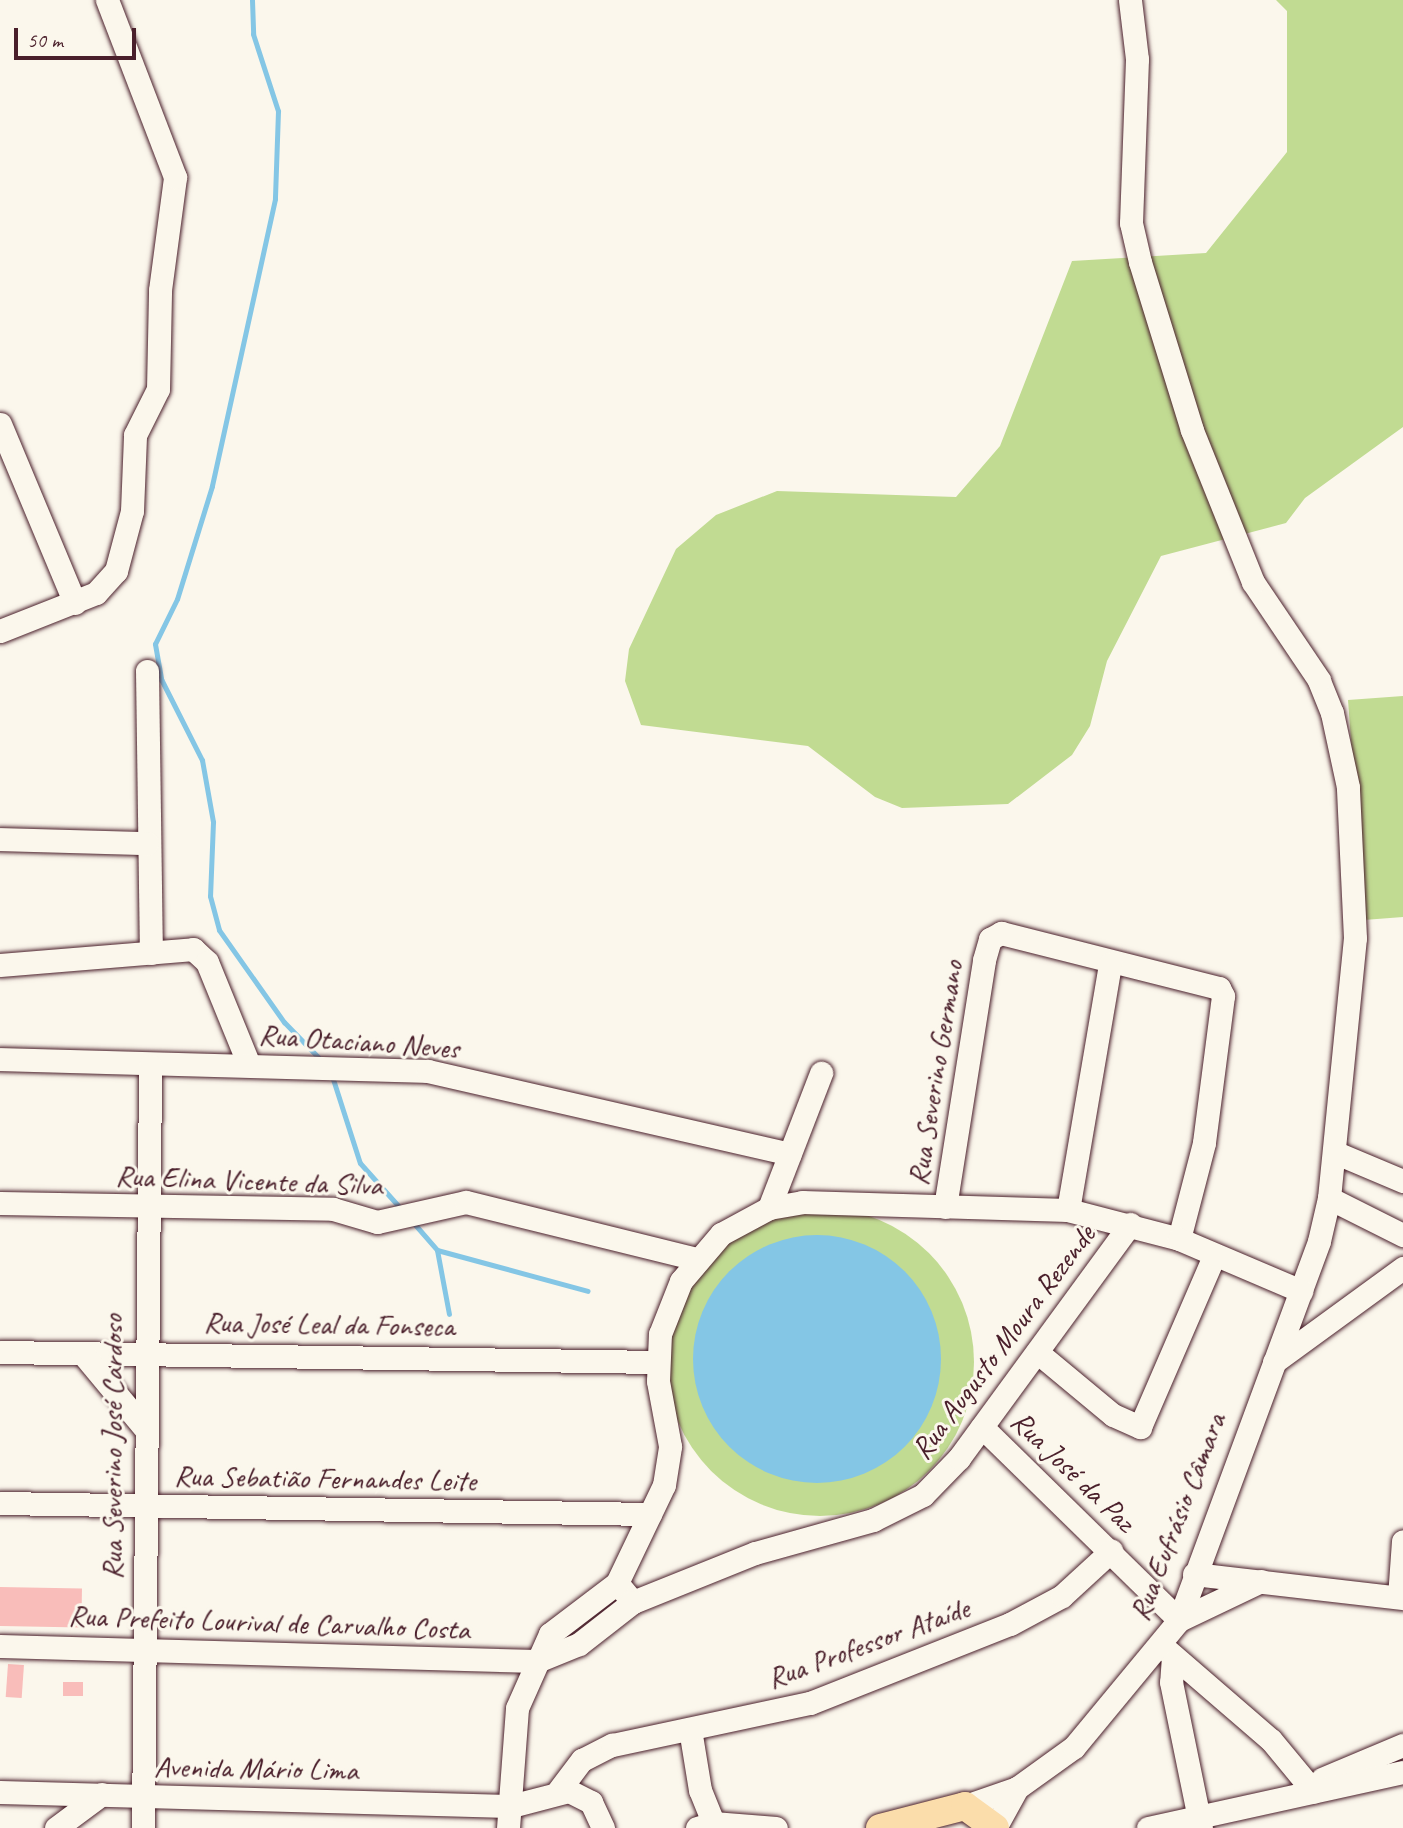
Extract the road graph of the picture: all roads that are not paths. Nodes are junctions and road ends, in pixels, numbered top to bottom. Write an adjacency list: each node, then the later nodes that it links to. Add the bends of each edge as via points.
1 (107, 0): 4 (street, via 175,186 159,302 158,389 135,435 124,554 106,586)
2 (1130, 0): 16 (street, Rua Eufrásio Câmara, via 1136,59 1131,223 1140,262 1192,430 1253,582 1319,680 1332,713 1348,787 1355,938)
3 (0, 424): 4 (street)
4 (75, 603): 5 (street)
5 (0, 631)
6 (147, 671): 8 (street)
7 (0, 839): 8 (street)
8 (147, 843): 9 (street)
9 (151, 953): 11 (street); 13 (street, via 193,949 203,955)
10 (1110, 964): 21 (street, Rua Severino Germano, via 1002,933 987,947); 24 (street); 27 (street, via 1219,988 1224,1000 1204,1143)
11 (0, 965)
12 (0, 1059): 14 (street, Rua Otaciano Neves)
13 (249, 1065): 14 (street, Rua Otaciano Neves); 17 (street, Rua Otaciano Neves, via 438,1073)
14 (150, 1066): 22 (street, Rua Severino José Cardoso)
15 (821, 1073): 17 (street)
16 (1334, 1152): 18 (street); 19 (street, Rua Eufrásio Câmara)
17 (790, 1154): 23 (street)
18 (1403, 1181)
19 (1329, 1198): 26 (street); 31 (street, Rua Eufrásio Câmara)
20 (0, 1203): 22 (street, Rua Elina Vicente da Silva)
21 (945, 1207): 23 (street, Rua Severino Germano, via 825,1202); 24 (street, Rua Severino Germano)
22 (145, 1208): 29 (street, Rua Elina Vicente da Silva, via 333,1209 377,1222 480,1203); 35 (street, Rua Severino José Cardoso)
23 (769, 1208): 29 (street, Rua Severino Germano, via 721,1234)
24 (1068, 1210): 25 (street, Rua Severino Germano)
25 (1130, 1224): 27 (street, Rua Severino Germano); 33 (street, Rua Augusto Moura Rezende)
26 (1403, 1235)
27 (1179, 1239): 28 (street, Rua Severino Germano)
28 (1214, 1256): 31 (street, Rua Severino Germano); 33 (street, via 1140,1427 1113,1415)
29 (696, 1259): 36 (street, Rua Severino Germano, via 670,1303)
30 (1403, 1268): 37 (street)
31 (1301, 1291): 37 (street, Rua Eufrásio Câmara)
32 (0, 1352): 34 (street, Rua José Leal da Fonseca)
33 (1037, 1352): 39 (street, Rua Augusto Moura Rezende)
34 (83, 1354): 35 (street, Rua José Leal da Fonseca); 38 (street)
35 (143, 1354): 36 (street, Rua José Leal da Fonseca); 38 (street, Rua Severino José Cardoso)
36 (657, 1362): 42 (street, Rua Severino Germano, via 669,1467)
37 (1274, 1362): 45 (street, Rua Eufrásio Câmara)
38 (143, 1426): 41 (street, Rua Severino José Cardoso)
39 (982, 1427): 44 (street, Rua José da Paz); 49 (street, Rua Augusto Moura Rezende, via 941,1481 905,1507 746,1557)
40 (0, 1503): 41 (street, Rua Sebatião Fernandes Leite)
41 (143, 1506): 42 (street, Rua Sebatião Fernandes Leite); 52 (street, Rua Severino José Cardoso)
42 (650, 1514): 47 (street, Rua Severino Germano)
43 (1403, 1541): 48 (street)
44 (1111, 1551): 50 (street, Rua José da Paz); 55 (street, Rua Professor Ataíde, via 1062,1596 1001,1628 810,1703)
45 (1194, 1574): 46 (street); 50 (street, Rua Eufrásio Câmara)
46 (1261, 1581): 48 (street); 50 (street)
47 (617, 1583): 49 (street); 54 (street, via 557,1625)
48 (1401, 1598)
49 (633, 1602): 54 (street, Rua Augusto Moura Rezende, via 579,1644)
50 (1179, 1620): 53 (street, Rua Eufrásio Câmara)
51 (0, 1646): 52 (street, Rua Prefeito Lourival de Carvalho Costa)
52 (142, 1648): 54 (street, Rua Prefeito Lourival de Carvalho Costa); 63 (street, Rua Severino José Cardoso)
53 (1167, 1651): 58 (street, Rua Eufrásio Câmara, via 1074,1747); 59 (street, via 1271,1740); 66 (street)
54 (537, 1661): 65 (street, via 512,1729)
55 (690, 1729): 60 (street, Rua Professor Ataíde, via 599,1751 576,1766); 67 (street)
56 (1403, 1745): 59 (street)
57 (1403, 1772): 59 (street)
58 (1017, 1788): 64 (street, Rua Eufrásio Câmara); 73 (street)
59 (1312, 1788): 66 (street)
60 (559, 1790): 65 (street); 70 (street, via 590,1802)
61 (0, 1792): 62 (street, Avenida Mário Lima)
62 (102, 1794): 63 (street, Avenida Mário Lima); 68 (street)
63 (143, 1797): 65 (street, Avenida Mário Lima); 69 (street, Rua Severino José Cardoso)
64 (965, 1806): 72 (main road, Rua Eufrásio Câmara); 73 (main road)
65 (510, 1817)
66 (1200, 1822): 74 (street)
67 (705, 1826): 71 (street)
68 (57, 1828)
69 (143, 1828)
70 (603, 1828)
71 (775, 1828)
72 (880, 1828)
73 (995, 1828)
74 (1148, 1828)

